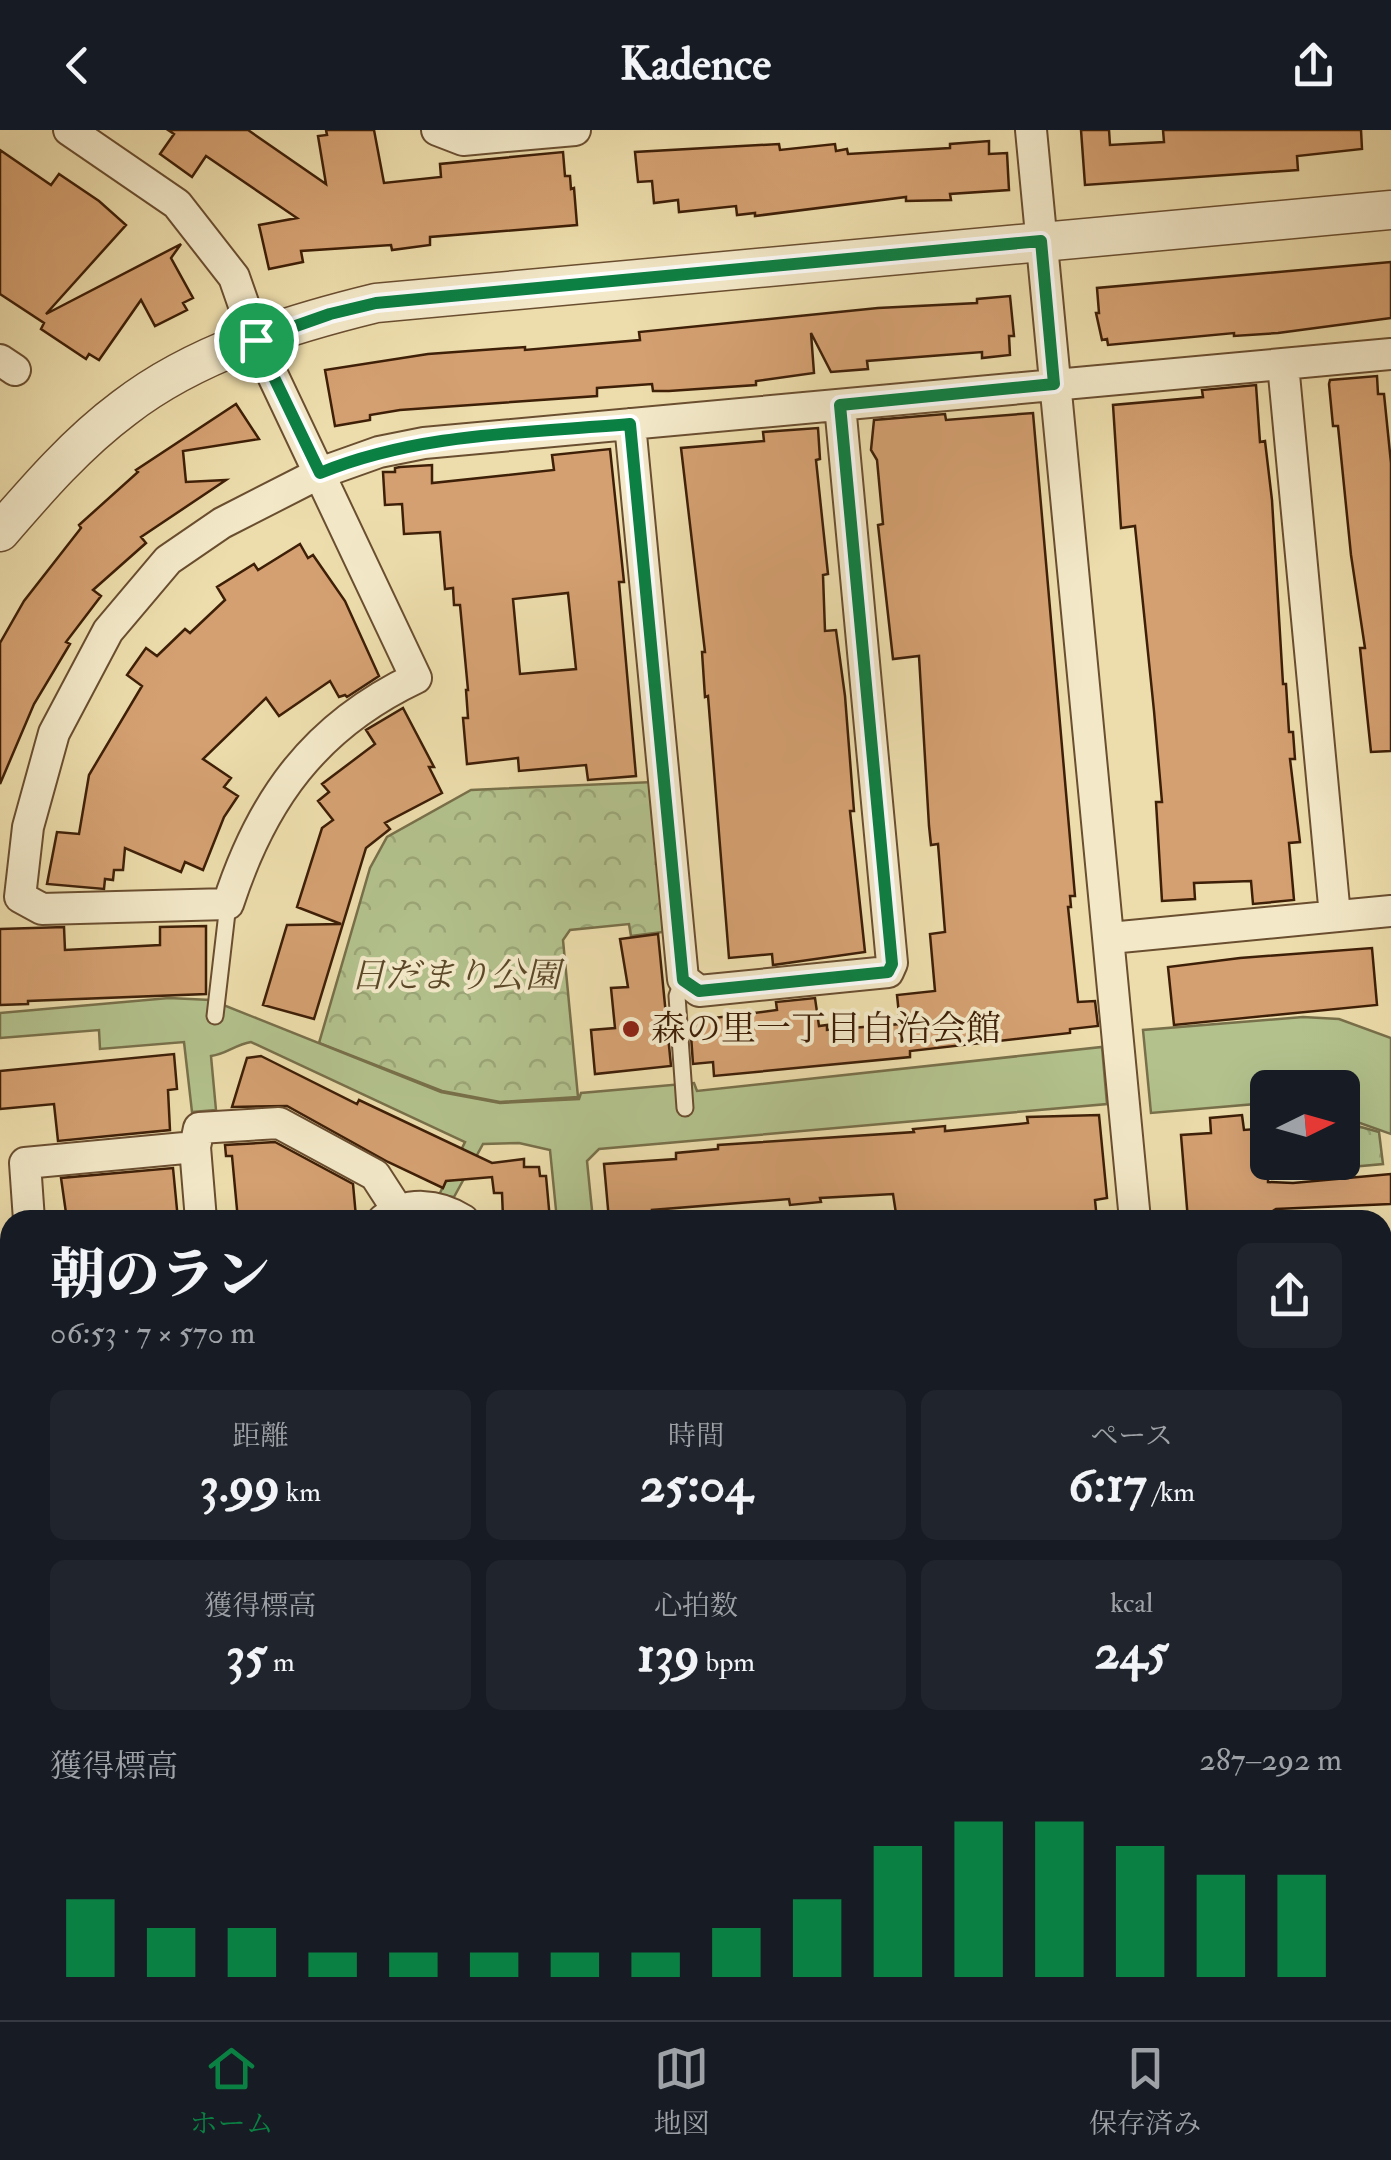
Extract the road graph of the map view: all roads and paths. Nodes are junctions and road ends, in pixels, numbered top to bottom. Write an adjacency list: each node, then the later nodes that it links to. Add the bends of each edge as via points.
1 (69, 130): 7 (street, via 177,204 234,277)
2 (437, 130): 3 (street, via 464,140)
3 (575, 130)
4 (1031, 130): 6 (street)
5 (1391, 210): 6 (street)
6 (1041, 241): 7 (street, via 376,303); 10 (street)
7 (256, 340): 13 (street); 14 (street, via 175,374 126,406)
8 (1391, 354): 9 (street)
9 (1282, 364): 10 (street); 17 (street)
10 (1054, 384): 11 (street); 18 (street)
11 (840, 405): 12 (street); 19 (street, via 892,964 888,972 699,991)
12 (630, 424): 13 (street, via 424,443); 19 (street)
13 (320, 473): 15 (street, via 416,678 361,708 287,780 261,819); 15 (street, via 222,522 168,560 108,630 54,733 28,827 20,897 42,909)
14 (0, 532)
15 (228, 904): 20 (lane)
16 (1391, 912): 17 (street)
17 (1336, 916): 18 (street)
18 (1110, 938): 26 (street)
19 (683, 980): 21 (lane, via 677,996)
20 (216, 1016)
21 (685, 1108)
22 (195, 1147): 23 (street, via 24,1158); 24 (street); 25 (street, via 199,1128 279,1123 374,1175)
23 (29, 1210)
24 (200, 1210)
25 (388, 1210)
26 (1134, 1210)

